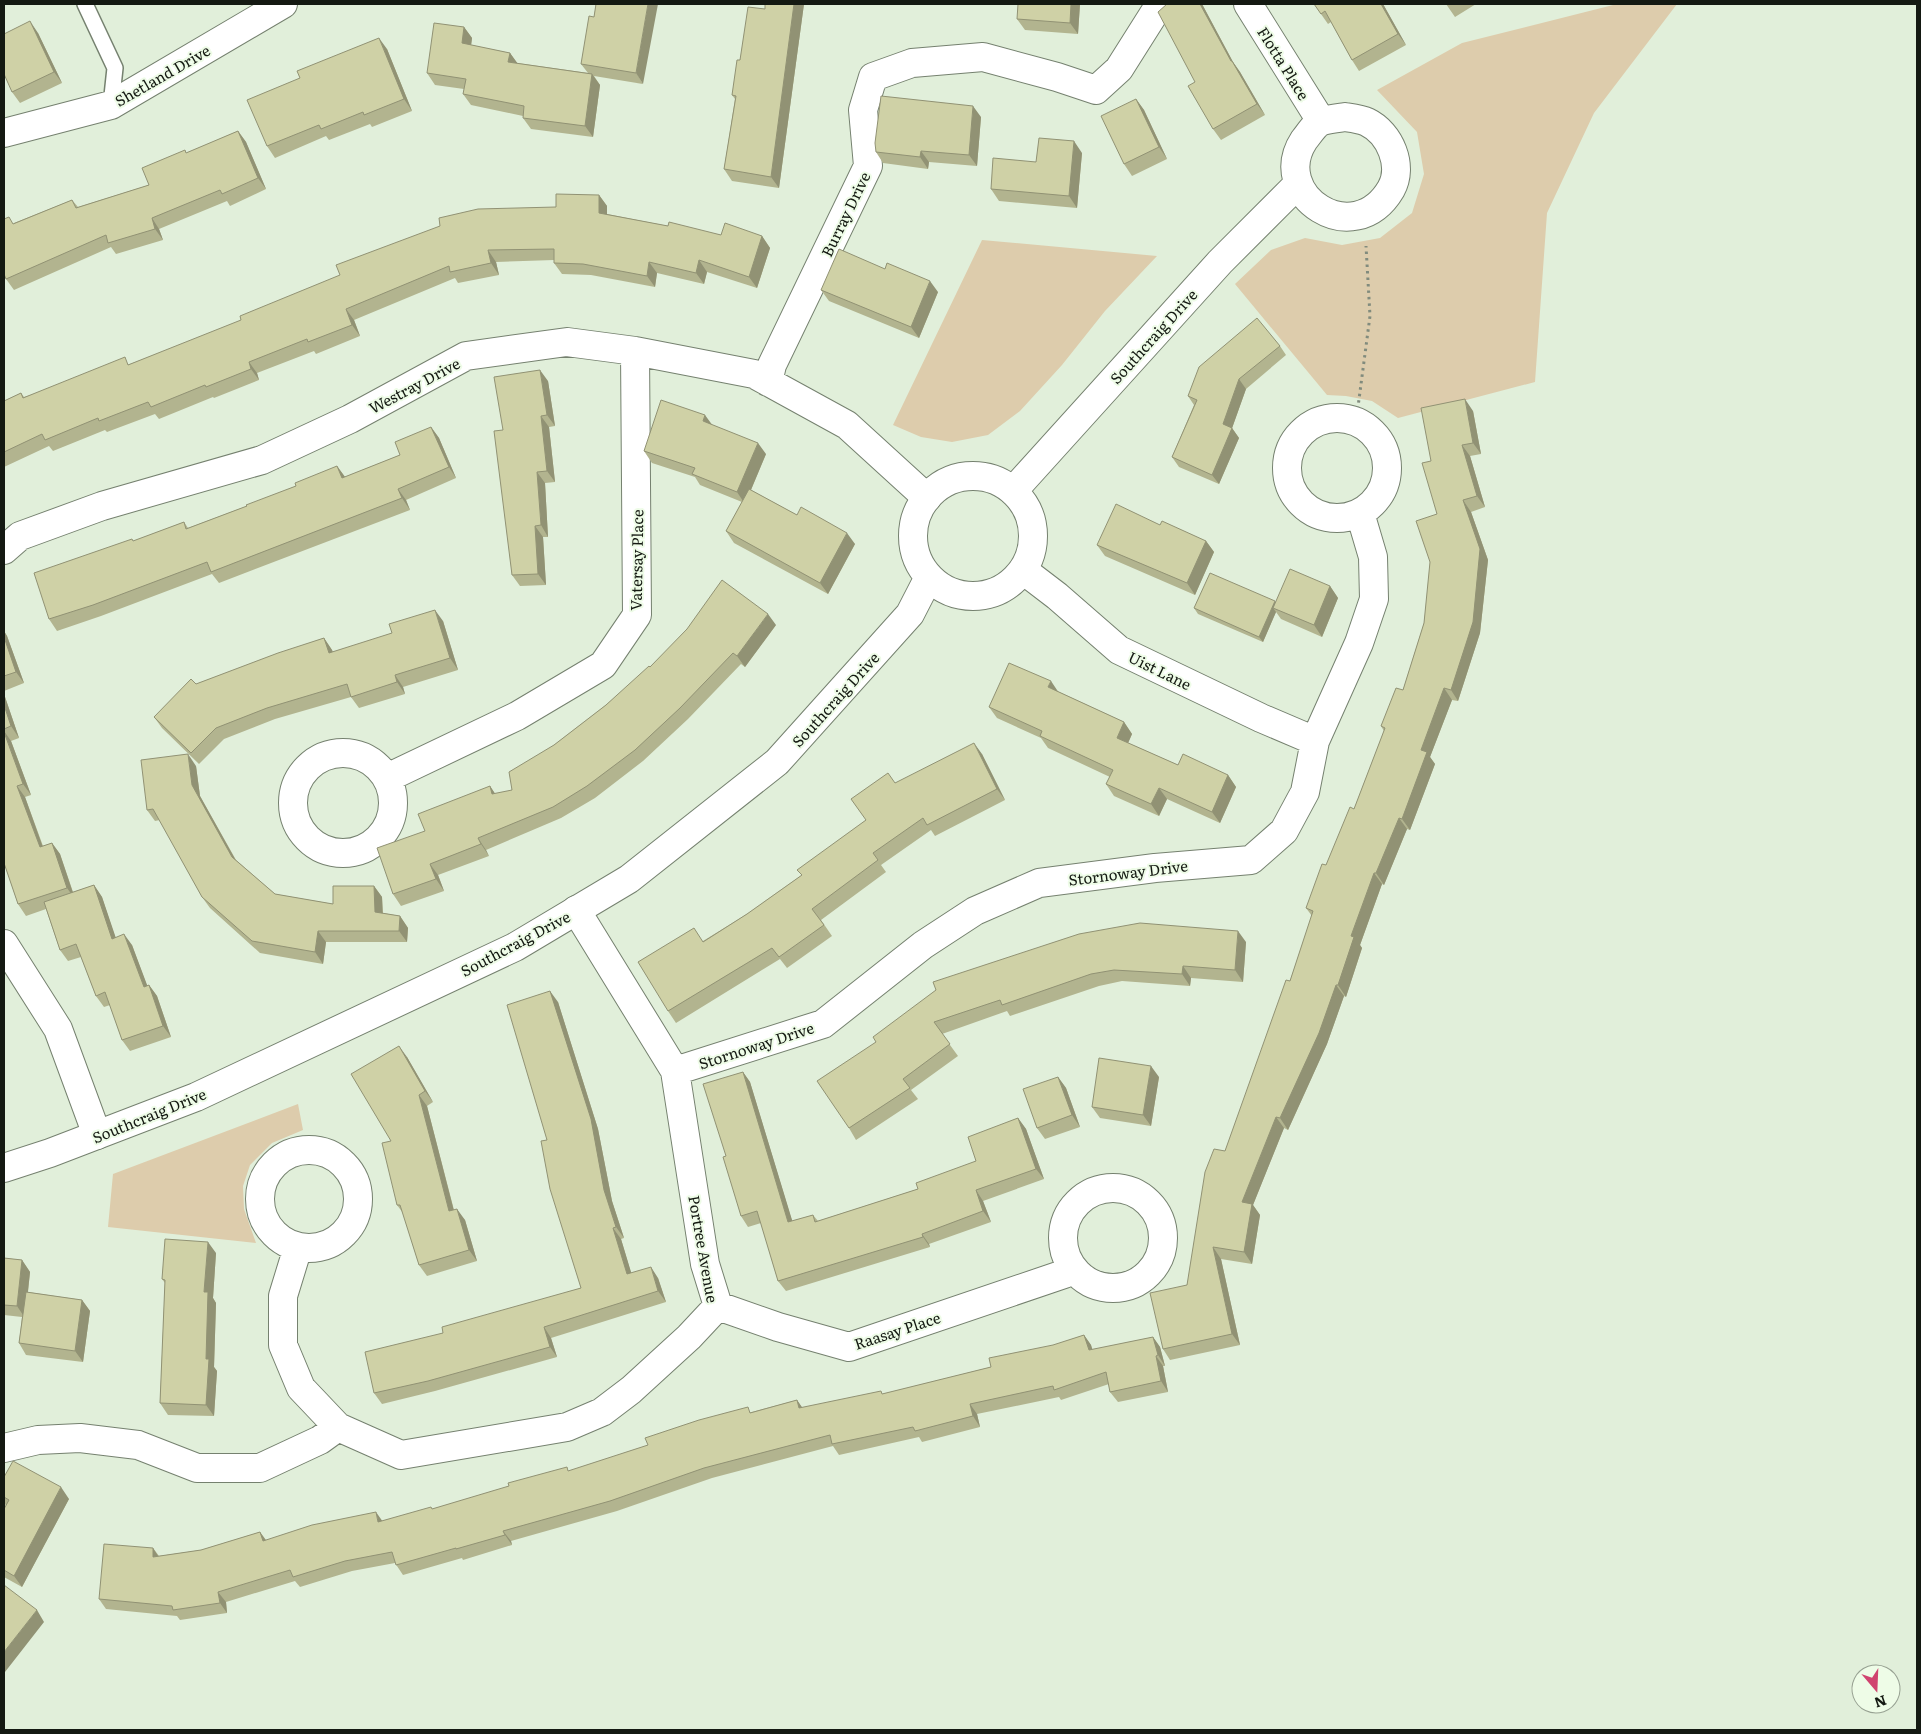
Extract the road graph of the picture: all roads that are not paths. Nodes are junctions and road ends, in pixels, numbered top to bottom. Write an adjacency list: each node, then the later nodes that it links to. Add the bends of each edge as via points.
1 (85, 4): 5 (lane, via 115,68)
2 (283, 4): 5 (street, Shetland Drive)
3 (1164, 4): 10 (street, Burray Drive, via 1155,12 1119,69 1096,90 983,57 912,63 874,77 863,110 868,166 772,365)
4 (1248, 4): 6 (street, Flotta Place)
5 (112, 105): 7 (street, Shetland Drive)
6 (1321, 121): 8 (street, via 1300,147 1296,167); 8 (street, via 1345,117 1366,121 1380,130 1395,154 1394,185 1384,201 1368,213 1352,218 1333,216 1307,200)
7 (4, 133)
8 (1298, 184): 11 (street, Southcraig Drive, via 1220,262)
9 (635, 351): 10 (street, Westray Drive, via 754,374); 14 (street, Westray Drive, via 567,342 466,356 350,419 262,460 102,506 20,536); 18 (street, Vatersay Place, via 637,615 603,666 517,716)
10 (768, 382): 12 (street, Westray Drive, via 847,425)
11 (1013, 491): 12 (street, via 992,479 966,476 954,479); 15 (street, via 1029,513 1033,532 1032,548)
12 (927, 498): 16 (street, via 916,516 913,541 917,558)
13 (1360, 513): 13 (street, via 1344,518 1324,517 1308,509 1297,498 1289,482 1286,465 1292,446 1302,432 1321,420 1336,417 1356,422 1381,442 1388,470 1386,483 1376,500); 17 (street, Stornoway Drive, via 1373,557 1374,599 1359,644)
14 (4, 550)
15 (1023, 570): 16 (street, via 1010,584 981,596 959,595 945,590); 17 (street, Uist Lane, via 1119,650)
16 (929, 578): 19 (street, Southcraig Drive, via 910,614 777,762 629,879)
17 (1315, 741): 21 (street, Stornoway Drive, via 1304,792 1284,831 1251,860 1039,883 975,911 923,945 822,1024)
18 (387, 778)
19 (576, 910): 21 (street, Portree Avenue); 22 (street, Southcraig Drive, via 515,946 420,993 196,1097)
20 (4, 944): 22 (street, via 58,1030)
21 (675, 1071): 26 (street, Portree Avenue, via 705,1264)
22 (97, 1136): 23 (street, Southcraig Drive)
23 (4, 1168)
24 (298, 1247): 27 (street, Portree Avenue, via 283,1296 282,1345 301,1388)
25 (1073, 1268): 26 (street, Raasay Place, via 1064,1274 849,1346 778,1327)
26 (718, 1306): 27 (street, Portree Avenue, via 689,1338 631,1390 602,1412 567,1427 401,1455)
27 (338, 1427): 28 (street, via 320,1440 260,1468 197,1468 138,1445 80,1438)
28 (6, 1441)

